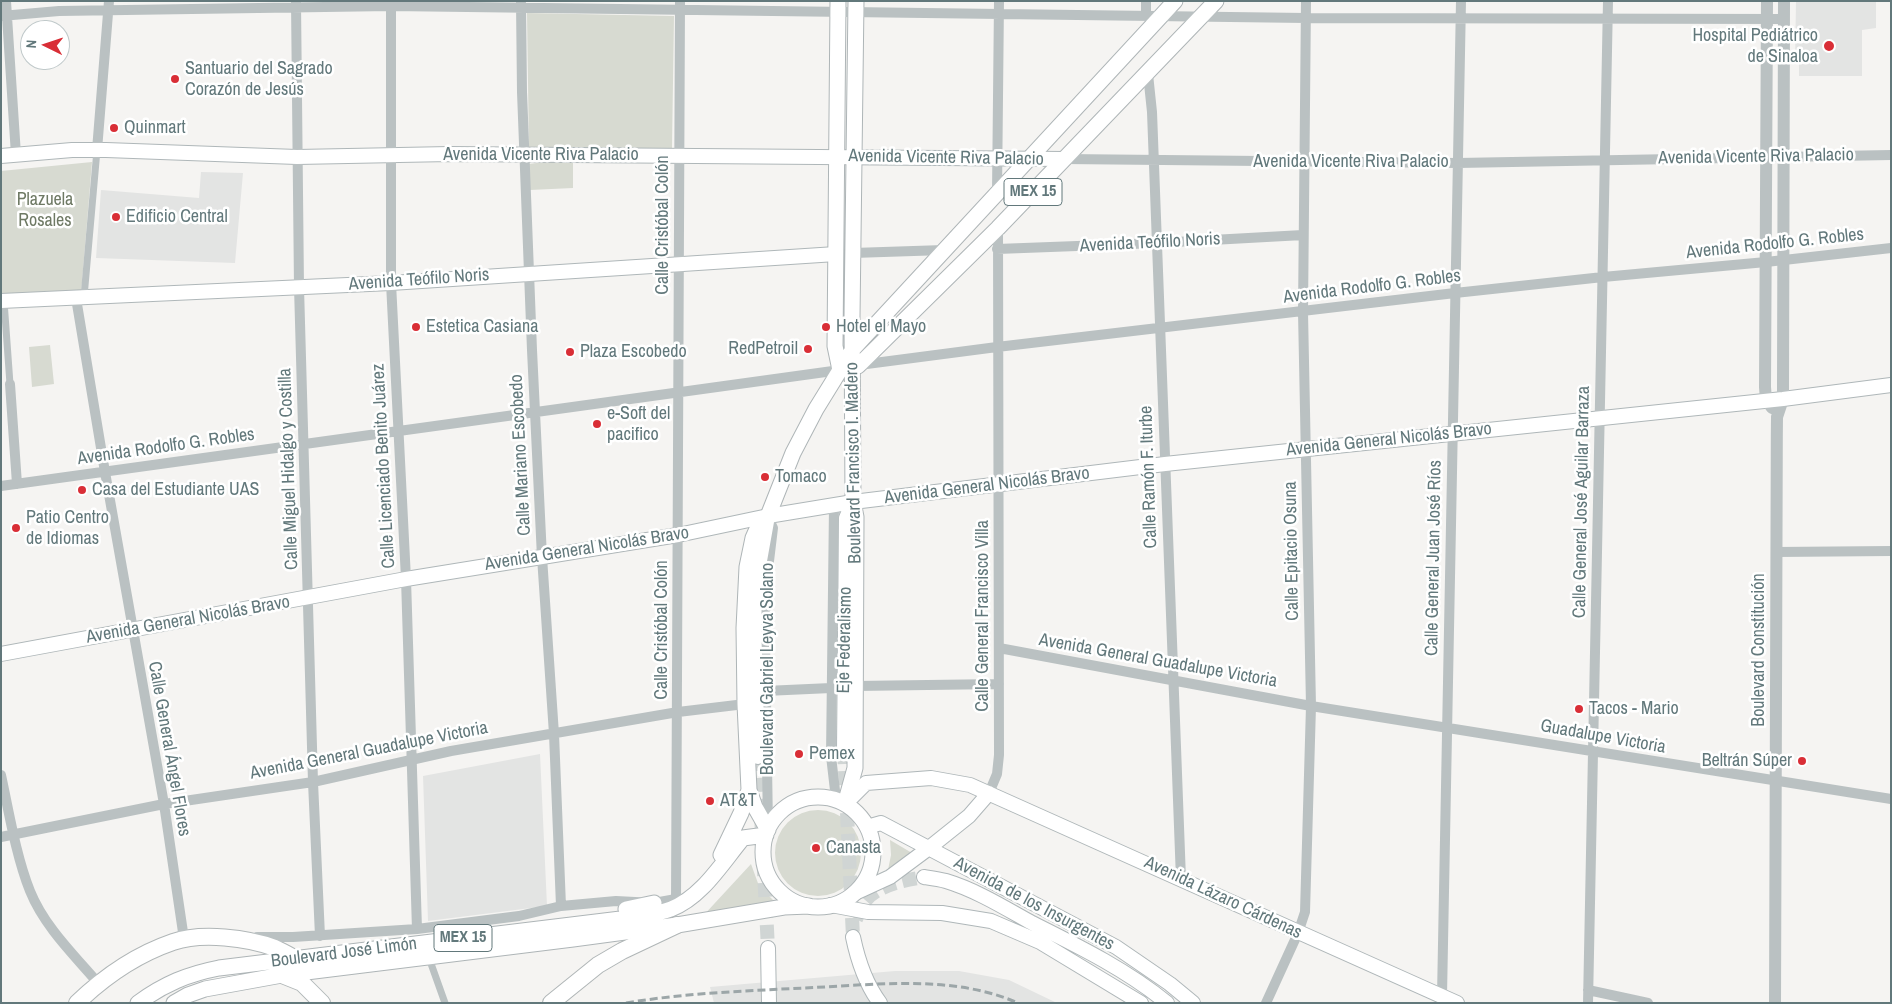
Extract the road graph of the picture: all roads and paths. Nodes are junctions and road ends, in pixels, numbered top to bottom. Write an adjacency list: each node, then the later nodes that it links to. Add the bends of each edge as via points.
1 (6, 1): 19 (street)
2 (999, 1): 18 (street)
3 (1146, 1): 20 (street)
4 (1175, 1): 20 (main road, Boulevard Gabriel Leyva Solano / MEX 15)
5 (1216, 1): 21 (main road, Boulevard Gabriel Leyva Solano / MEX 15)
6 (1306, 1): 22 (street, Calle Epitacio Osuna)
7 (1461, 1): 23 (street, Calle General Juan José Ríos)
8 (1608, 1): 25 (street, Calle General José Aguilar Barraza)
9 (1767, 1): 26 (street)
10 (1784, 1): 24 (street, Boulevard Constitución)
11 (391, 3): 12 (street); 13 (street); 34 (street, Calle Licenciado Benito Juárez)
12 (296, 4): 14 (street); 33 (street, Calle Miguel Hidalgo y Costilla)
13 (522, 5): 15 (street); 30 (street, Calle Mariano Escobedo)
14 (108, 6): 19 (street); 28 (street)
15 (680, 6): 16 (street); 35 (street, Calle Cristóbal Colón)
16 (838, 7): 17 (street); 36 (main road, Boulevard Francisco I. Madero)
17 (855, 7): 18 (street); 39 (main road, Boulevard Francisco I. Madero)
18 (999, 14): 20 (street); 40 (street)
19 (4, 16): 29 (street)
20 (1153, 16): 21 (street); 41 (main road, Boulevard Gabriel Leyva Solano / MEX 15)
21 (1201, 17): 22 (street); 27 (main road, Boulevard Gabriel Leyva Solano / MEX 15)
22 (1306, 18): 23 (street); 45 (street, Calle Epitacio Osuna)
23 (1461, 19): 25 (street); 46 (street, Calle General Juan José Ríos)
24 (1784, 19): 26 (street); 38 (street, Boulevard Constitución)
25 (1608, 20): 26 (street); 44 (street, Calle General José Aguilar Barraza)
26 (1766, 20): 37 (street)
27 (1148, 74): 42 (main road, Boulevard Gabriel Leyva Solano / MEX 15); 43 (street, Calle Ramón F. Iturbe)
28 (97, 150): 29 (main road, Avenida Vicente Riva Palacio); 33 (main road, Avenida Vicente Riva Palacio); 64 (street)
29 (16, 155): 32 (main road, Avenida Vicente Riva Palacio)
30 (524, 155): 34 (main road, Avenida Vicente Riva Palacio); 35 (main road, Avenida Vicente Riva Palacio); 59 (street, Calle Mariano Escobedo)
31 (1891, 155): 38 (street, Avenida Vicente Riva Palacio)
32 (1, 156)
33 (297, 156): 34 (main road, Avenida Vicente Riva Palacio); 62 (street, Calle Miguel Hidalgo y Costilla)
34 (390, 156): 61 (street, Calle Licenciado Benito Juárez)
35 (679, 156): 36 (main road, Avenida Vicente Riva Palacio); 58 (street, Calle Cristóbal Colón)
36 (837, 157): 39 (main road, Avenida Vicente Riva Palacio); 55 (main road, Boulevard Francisco I. Madero)
37 (1766, 157): 38 (street, Avenida Vicente Riva Palacio); 44 (street, Avenida Vicente Riva Palacio); 57 (street)
38 (1784, 157): 56 (street, Boulevard Constitución)
39 (854, 158): 40 (main road, Avenida Vicente Riva Palacio); 54 (main road, Boulevard Francisco I. Madero)
40 (998, 159): 41 (main road, Avenida Vicente Riva Palacio); 47 (street)
41 (1028, 159): 42 (main road, Avenida Vicente Riva Palacio); 47 (main road, Boulevard Gabriel Leyva Solano / MEX 15)
42 (1064, 159): 43 (street, Avenida Vicente Riva Palacio); 48 (main road, Boulevard Gabriel Leyva Solano / MEX 15)
43 (1153, 160): 45 (street, Avenida Vicente Riva Palacio); 50 (street, Calle Ramón F. Iturbe)
44 (1605, 160): 46 (street, Avenida Vicente Riva Palacio); 60 (street, Calle General José Aguilar Barraza)
45 (1303, 162): 46 (street, Avenida Vicente Riva Palacio); 49 (street, Calle Epitacio Osuna)
46 (1458, 163): 63 (street, Calle General Juan José Ríos)
47 (997, 193): 53 (main road, Boulevard Gabriel Leyva Solano / MEX 15)
48 (998, 228): 52 (street, Calle General Francisco Villa); 70 (main road, Boulevard Gabriel Leyva Solano / MEX 15)
49 (1303, 234): 50 (street, Avenida Teófilo Noris); 66 (street, Calle Epitacio Osuna)
50 (1157, 243): 52 (street, Avenida Teófilo Noris); 67 (street, Calle Ramón F. Iturbe)
51 (1891, 248): 56 (street, Avenida Rodolfo G. Robles)
52 (997, 249): 68 (street, Calle General Francisco Villa)
53 (944, 250): 54 (street); 69 (main road, Boulevard Gabriel Leyva Solano / MEX 15)
54 (853, 253): 69 (main road, Boulevard Francisco I. Madero)
55 (836, 254): 58 (main road, Avenida Teófilo Noris); 70 (main road, Boulevard Francisco I. Madero, via 835,346)
56 (1783, 260): 57 (street, Avenida Rodolfo G. Robles); 74 (street, Boulevard Constitución)
57 (1766, 262): 60 (street, Avenida Rodolfo G. Robles); 75 (street)
58 (680, 263): 59 (main road, Avenida Teófilo Noris); 73 (street, Calle Cristóbal Colón)
59 (529, 272): 61 (main road, Avenida Teófilo Noris); 76 (street, Calle Mariano Escobedo)
60 (1603, 277): 63 (street, Avenida Rodolfo G. Robles); 77 (street, Calle General José Aguilar Barraza)
61 (391, 283): 62 (main road, Avenida Teófilo Noris); 79 (street, Calle Licenciado Benito Juárez)
62 (299, 287): 64 (main road, Avenida Teófilo Noris); 81 (street, Calle Miguel Hidalgo y Costilla)
63 (1455, 293): 66 (street, Avenida Rodolfo G. Robles); 80 (street, Calle General Juan José Ríos)
64 (80, 298): 65 (main road, Avenida Teófilo Noris); 84 (street, Calle General Ángel Flores)
65 (2, 301): 71 (street)
66 (1303, 312): 67 (street, Avenida Rodolfo G. Robles); 82 (street, Calle Epitacio Osuna)
67 (1160, 328): 68 (street, Avenida Rodolfo G. Robles); 83 (street, Calle Ramón F. Iturbe)
68 (998, 347): 70 (street, Avenida Rodolfo G. Robles); 86 (street, Calle General Francisco Villa)
69 (853, 349): 70 (main road, Boulevard Gabriel Leyva Solano / MEX 15)
70 (850, 368): 73 (street, Avenida Rodolfo G. Robles); 88 (main road, Boulevard Francisco I. Madero); 90 (main road, Boulevard Gabriel Leyva Solano / MEX 15, via 816,409 793,453)
71 (10, 384): 85 (street)
72 (1891, 385): 74 (main road, Avenida General Nicolás Bravo)
73 (679, 392): 76 (street, Avenida Rodolfo G. Robles); 91 (street, Calle Cristóbal Colón)
74 (1783, 399): 75 (main road, Avenida General Nicolás Bravo); 78 (street, Boulevard Constitución)
75 (1766, 400): 77 (main road, Avenida General Nicolás Bravo); 78 (street)
76 (536, 412): 79 (street, Avenida Rodolfo G. Robles); 94 (street, Calle Mariano Escobedo)
77 (1600, 417): 80 (main road, Avenida General Nicolás Bravo); 111 (street, Calle General José Aguilar Barraza)
78 (1777, 417): 93 (street, Boulevard Constitución)
79 (398, 431): 81 (street, Avenida Rodolfo G. Robles); 95 (street, Calle Licenciado Benito Juárez)
80 (1453, 434): 82 (main road, Avenida General Nicolás Bravo); 108 (street, Calle General Juan José Ríos)
81 (304, 444): 84 (street, Avenida Rodolfo G. Robles); 96 (street, Calle Miguel Hidalgo y Costilla)
82 (1307, 448): 83 (main road, Avenida General Nicolás Bravo); 106 (street, Calle Epitacio Osuna)
83 (1165, 464): 86 (main road, Avenida General Nicolás Bravo); 100 (street, Calle Ramón F. Iturbe)
84 (105, 472): 85 (street, Avenida Rodolfo G. Robles); 97 (street, Calle General Ángel Flores)
85 (17, 484): 87 (street, Avenida Rodolfo G. Robles)
86 (998, 485): 88 (main road, Avenida General Nicolás Bravo); 98 (street, Calle General Francisco Villa)
87 (1, 486)
88 (854, 502): 89 (main road, Avenida General Nicolás Bravo); 102 (main road, Boulevard Francisco I. Madero); 110 (main road, Eje Federalismo, via 846,518)
89 (834, 506): 90 (main road, Avenida General Nicolás Bravo); 103 (street, Boulevard Francisco I. Madero)
90 (768, 516): 91 (main road, Avenida General Nicolás Bravo); 104 (street, Boulevard Gabriel Leyva Solano, via 774,528 766,586); 105 (main road, Boulevard Gabriel Leyva Solano / MEX 15, via 753,538 747,567); 112 (main road, via 756,583 754,622)
91 (678, 535): 94 (main road, Avenida General Nicolás Bravo); 107 (street, Calle Cristóbal Colón)
92 (1891, 551): 93 (street)
93 (1776, 552): 116 (street, Boulevard Constitución)
94 (542, 557): 95 (main road, Avenida General Nicolás Bravo); 109 (street, Calle Mariano Escobedo)
95 (406, 579): 96 (main road, Avenida General Nicolás Bravo); 113 (street, Calle Licenciado Benito Juárez)
96 (308, 598): 97 (main road, Avenida General Nicolás Bravo); 115 (street, Calle Miguel Hidalgo y Costilla)
97 (132, 630): 99 (main road, Avenida General Nicolás Bravo); 121 (street, Calle General Ángel Flores)
98 (999, 648): 100 (street, Avenida General Guadalupe Victoria); 101 (street, Calle General Francisco Villa)
99 (1, 654)
100 (1174, 681): 106 (street, Avenida General Guadalupe Victoria); 129 (street, Calle Ramón F. Iturbe)
101 (999, 684): 102 (street); 118 (street, Calle General Francisco Villa, via 999,755 997,774)
102 (856, 686): 120 (main road, Boulevard Francisco I. Madero, via 855,768)
103 (831, 688): 104 (street); 120 (street, Boulevard Francisco I. Madero, via 831,756)
104 (765, 691): 123 (street, Boulevard Gabriel Leyva Solano)
105 (745, 704): 107 (street, Avenida General Guadalupe Victoria); 117 (main road, Boulevard Gabriel Leyva Solano / MEX 15)
106 (1311, 706): 108 (street, Guadalupe Victoria); 139 (street, Calle Epitacio Osuna, via 1305,912)
107 (678, 712): 109 (street, Avenida General Guadalupe Victoria); 131 (street, Calle Cristóbal Colón)
108 (1447, 728): 111 (street, Guadalupe Victoria); 149 (street, Calle General Juan José Ríos)
109 (554, 734): 113 (street, Avenida General Guadalupe Victoria); 134 (street, Calle Mariano Escobedo)
110 (844, 750)
111 (1593, 751): 116 (street, Guadalupe Victoria); 148 (street, Calle General José Aguilar Barraza)
112 (758, 758)
113 (412, 760): 115 (street, Avenida General Guadalupe Victoria); 137 (street, Calle Licenciado Benito Juárez)
114 (1, 775): 124 (street)
115 (312, 782): 121 (street, Avenida General Guadalupe Victoria); 140 (street, Calle Miguel Hidalgo y Costilla)
116 (1777, 782): 119 (street, Guadalupe Victoria); 165 (street, Boulevard Constitución)
117 (749, 790): 123 (main road, Boulevard Gabriel Leyva Solano / MEX 15); 127 (main road)
118 (989, 793): 120 (main road, Avenida Lázaro Cárdenas, via 955,781 912,779 866,783); 126 (main road, via 969,816); 129 (main road, Avenida Lázaro Cárdenas)
119 (1891, 799)
120 (842, 802): 122 (main road, via 858,814); 123 (main road, via 820,796 805,798 779,813)
121 (164, 804): 124 (street, Avenida General Guadalupe Victoria); 142 (street, Calle General Ángel Flores)
122 (867, 827): 126 (main road, Avenida de los Insurgentes, via 880,823); 130 (main road, via 872,863 865,880)
123 (767, 832): 127 (main road, Boulevard José Limón / MEX 15, via 743,838); 135 (main road, via 763,850 771,881 781,893)
124 (14, 834): 125 (street, Avenida General Guadalupe Victoria); 147 (street, via 23,872 38,907)
125 (1, 837)
126 (930, 848): 130 (main road, via 890,877); 160 (main road, Avenida de los Insurgentes, via 1116,947)
127 (710, 877): 138 (main road, Boulevard José Limón / MEX 15, via 684,903 658,913)
128 (924, 877): 159 (main road, via 971,891 1047,930 1102,960)
129 (1181, 878): 139 (main road, Avenida Lázaro Cárdenas)
130 (853, 894): 133 (main road)
131 (676, 899): 132 (street, Boulevard José Limón)
132 (654, 902): 134 (street, Boulevard José Limón, via 616,900); 138 (main road, via 611,912 549,919)
133 (831, 905): 135 (main road); 158 (main road, Avenida de los Insurgentes, via 868,912 942,913 990,921 1040,942)
134 (561, 906): 137 (street, Boulevard José Limón, via 519,916)
135 (809, 906): 136 (main road, Boulevard José Limón / MEX 15)
136 (677, 924): 144 (main road, Boulevard José Limón / MEX 15); 155 (highway, via 598,966)
137 (417, 929): 140 (street, Boulevard José Limón)
138 (513, 932): 145 (main road, Boulevard José Limón / MEX 15)
139 (1298, 933): 149 (main road, Avenida Lázaro Cárdenas); 161 (street, Calle Epitacio Osuna)
140 (320, 936): 142 (street, Boulevard José Limón, via 262,938 212,931)
141 (854, 937): 157 (main road, via 863,974)
142 (186, 939): 145 (highway, via 242,940 277,949); 147 (highway, via 146,953)
143 (768, 948): 156 (main road)
144 (429, 958): 146 (main road, Boulevard José Limón / MEX 15); 154 (street)
145 (296, 959): 151 (main road, Boulevard José Limón / MEX 15, via 195,972)
146 (282, 975): 152 (main road, Boulevard José Limón / MEX 15, via 205,989); 153 (highway, via 302,983)
147 (98, 984): 150 (highway)
148 (1588, 990): 163 (street, Calle General José Aguilar Barraza); 164 (street)
149 (1442, 996): 162 (main road, Avenida Lázaro Cárdenas)
150 (77, 1003)
151 (138, 1003)
152 (174, 1003)
153 (322, 1003)
154 (445, 1003)
155 (551, 1003)
156 (769, 1003)
157 (880, 1003)
158 (1141, 1003)
159 (1167, 1003)
160 (1193, 1003)
161 (1266, 1003)
162 (1457, 1003)
163 (1588, 1003)
164 (1648, 1003)
165 (1775, 1003)

